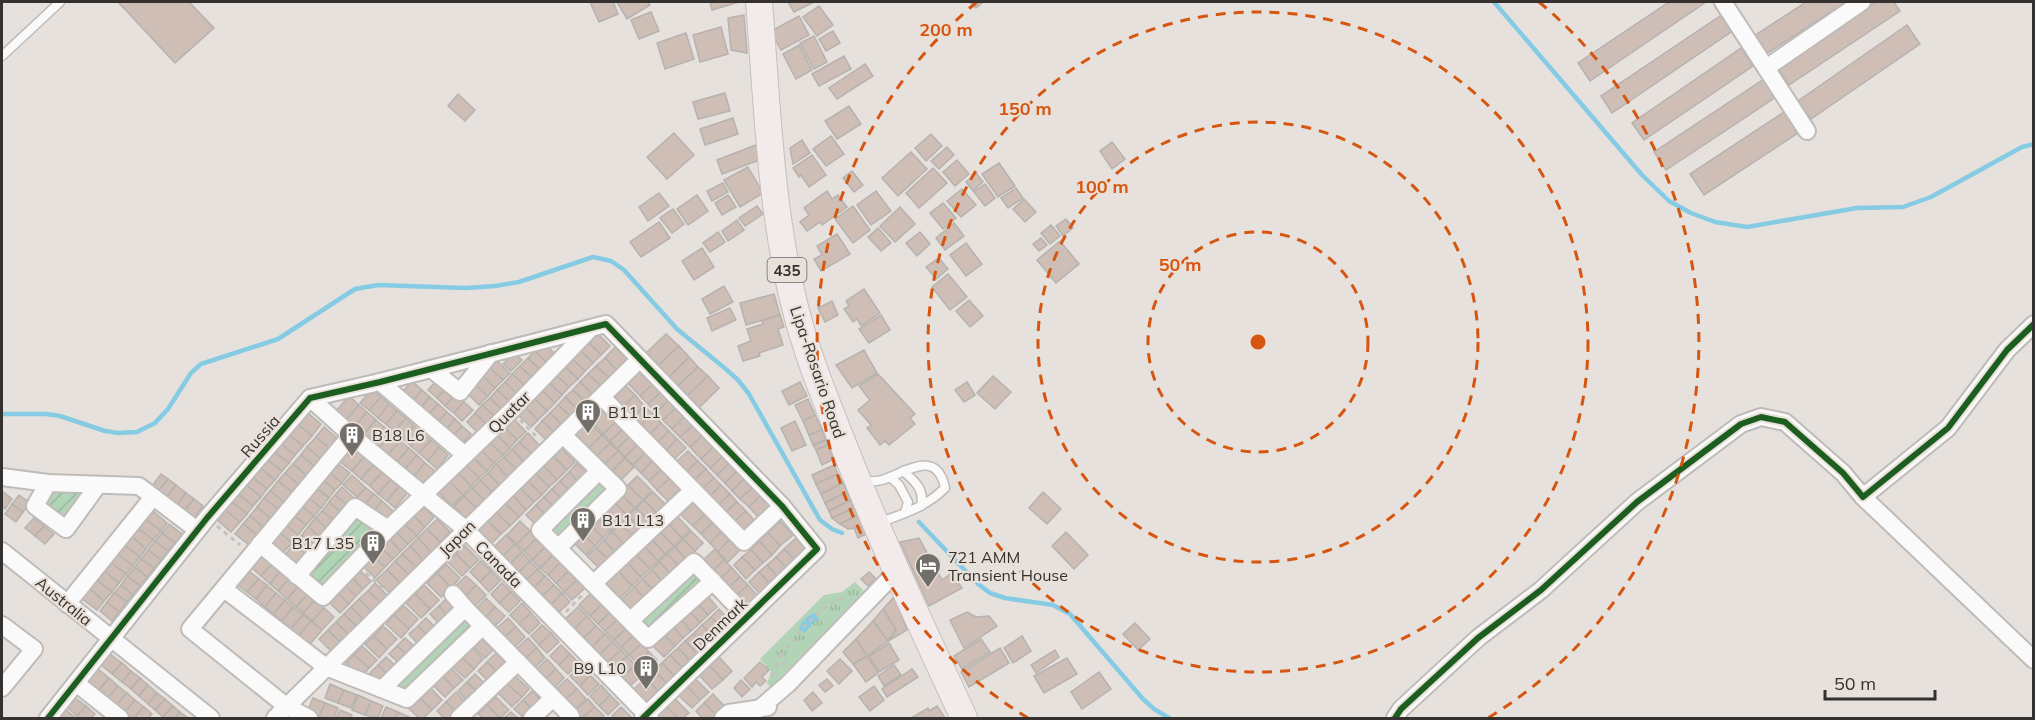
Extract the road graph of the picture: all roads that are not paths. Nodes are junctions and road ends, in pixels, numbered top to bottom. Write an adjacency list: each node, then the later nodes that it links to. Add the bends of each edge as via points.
1 (60, 2): 5 (lane)
2 (759, 2): 23 (main road, Lipa-Rosario Road / 435, via 774,174 794,304 813,367)
3 (1723, 2): 6 (street)
4 (1862, 2): 6 (street)
5 (2, 56)
6 (1766, 68): 7 (street)
7 (1807, 131)
8 (2034, 324): 29 (street, via 2007,350 1948,428)
9 (592, 327): 10 (street); 11 (street, via 606,324); 18 (street, Quatar)
10 (491, 353): 12 (street); 12 (street, via 460,392)
11 (640, 359): 14 (street, Japan); 30 (street)
12 (431, 369): 13 (street)
13 (380, 382): 15 (street); 18 (street)
14 (602, 397): 17 (street, Japan); 26 (street)
15 (310, 398): 16 (street, Canada); 33 (street, Russia)
16 (351, 435): 27 (street, Canada); 38 (street)
17 (563, 435): 19 (street); 35 (street, Japan)
18 (465, 455): 27 (street, Quatar)
19 (599, 471): 37 (street, via 540,530); 37 (street, via 618,489)
20 (903, 471): 22 (lane); 31 (lane, via 921,490); 31 (lane, via 922,464 933,467 943,480 945,488)
21 (2, 477): 24 (street)
22 (890, 477): 23 (lane); 32 (lane, via 908,502)
23 (858, 482): 36 (main road, Lipa-Rosario Road / 435)
24 (48, 483): 25 (street); 25 (street, via 35,506 66,529)
25 (98, 485): 28 (street, via 139,486)
26 (692, 491): 30 (street, via 744,542); 43 (street)
27 (423, 494): 34 (street, Quatar); 35 (street, Canada)
28 (153, 497): 33 (street); 46 (street)
29 (1863, 497): 53 (street); 71 (street, via 1843,473 1785,422 1761,417 1741,424 1637,502 1540,590 1478,638)
30 (782, 506): 48 (street, Denmark, via 816,549)
31 (921, 506): 32 (lane)
32 (905, 513): 36 (lane)
33 (202, 524): 52 (street, Russia)
34 (388, 529): 41 (street, Quatar, via 323,597); 41 (street, via 355,507)
35 (465, 529): 55 (street, Japan); 61 (street, Canada)
36 (879, 529): 40 (main road, Lipa-Rosario Road / 435)
37 (558, 548): 43 (street)
38 (256, 549): 41 (street); 44 (street)
39 (2, 551): 46 (street, Australia)
40 (897, 571): 69 (street, via 776,701); 70 (main road, Lipa-Rosario Road / 435)
41 (297, 576)
42 (713, 582): 48 (street); 49 (street, via 648,639); 49 (street, via 694,562)
43 (594, 583): 49 (street)
44 (224, 589): 55 (street); 60 (street, via 190,628)
45 (453, 594): 47 (street)
46 (67, 604): 52 (street, Australia)
47 (465, 608): 51 (street); 58 (street)
48 (747, 617): 61 (street, Denmark)
49 (631, 621)
50 (2, 625): 57 (street, via 34,649)
51 (483, 626): 54 (street); 58 (street, via 407,699)
52 (112, 639): 56 (street, Russia); 64 (street, Australia)
53 (2034, 660)
54 (518, 662): 59 (street); 66 (street)
55 (327, 667): 58 (street); 60 (street, Japan)
56 (76, 683): 62 (street, Russia); 63 (street)
57 (2, 688)
58 (382, 689)
59 (553, 698): 67 (street); 68 (street)
60 (280, 712): 65 (street)
61 (647, 717)
62 (48, 718)
63 (120, 718)
64 (211, 718)
65 (309, 718)
66 (459, 718)
67 (532, 718)
68 (571, 718)
69 (723, 718)
70 (964, 718)
71 (1395, 718)

